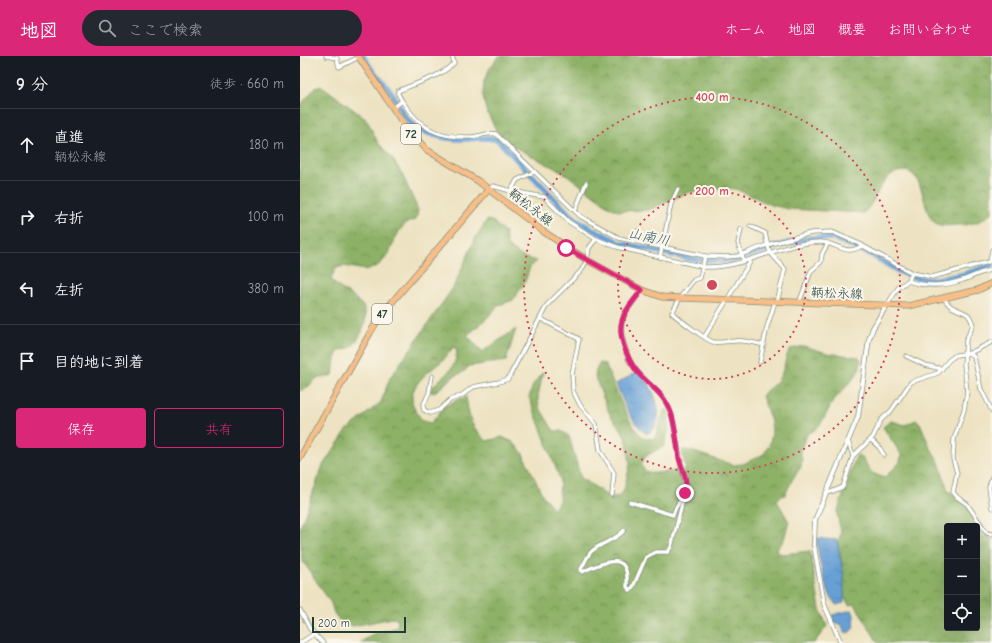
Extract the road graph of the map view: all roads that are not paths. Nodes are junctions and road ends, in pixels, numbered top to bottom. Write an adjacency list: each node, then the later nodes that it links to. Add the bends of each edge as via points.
1 (326, 56): 3 (street, via 337,58 339,67)
2 (452, 56): 4 (street, via 454,63 444,71 431,79 425,79 398,91)
3 (358, 57): 5 (main road, 72)
4 (402, 101): 5 (street); 6 (street, via 415,120 441,134 473,137 496,134)
5 (395, 106): 8 (main road, 72, via 413,137 427,150)
6 (533, 172): 10 (street, via 517,180); 11 (street)
7 (586, 183): 11 (street)
8 (488, 189): 10 (street, via 493,186); 24 (main road, 鞆松永線, via 544,232); 53 (main road, 鞆松永線 / 47, via 381,315)
9 (678, 189): 18 (street, via 671,204)
10 (511, 192): 14 (street, via 544,197 569,222)
11 (575, 211): 18 (street, via 619,238)
12 (750, 226): 16 (street, via 765,233)
13 (741, 229): 23 (street, via 738,243)
14 (596, 239): 21 (street, via 617,247); 24 (street, via 589,248)
15 (828, 243): 17 (street, via 850,251); 20 (street, via 795,245); 37 (street, via 820,262 811,271)
16 (767, 246): 17 (street, via 812,233 832,232); 20 (street); 23 (street)
17 (862, 246): 29 (street)
18 (662, 247): 21 (street); 22 (street)
19 (992, 250): 26 (street)
20 (769, 252): 25 (street); 36 (street, via 785,268)
21 (660, 256): 27 (street)
22 (705, 256): 23 (street); 27 (street)
23 (743, 258): 25 (street); 27 (street, via 716,267)
24 (587, 260): 32 (main road, 鞆松永線); 39 (street, via 581,271 547,305)
25 (749, 260): 35 (street)
26 (991, 261): 29 (street, via 932,277)
27 (704, 265): 33 (street, via 700,278 694,280)
28 (992, 270): 30 (street, via 962,281 944,284 926,285)
29 (912, 273): 30 (street)
30 (908, 280): 38 (street, via 898,288)
31 (992, 283): 34 (main road, 鞆松永線, via 978,290)
32 (642, 290): 33 (main road, 鞆松永線, via 662,297); 55 (street, via 625,313 621,333 632,365 657,390 670,409 687,484)
33 (680, 298): 35 (main road, 鞆松永線); 40 (street, via 672,313)
34 (944, 299): 38 (main road, 鞆松永線, via 908,306); 43 (street, via 954,308 964,311 970,318 973,325 967,336)
35 (727, 301): 36 (main road, 鞆松永線); 40 (street)
36 (776, 302): 37 (main road, 鞆松永線); 42 (street)
37 (800, 303): 38 (main road, 鞆松永線)
38 (886, 306): 50 (street, via 869,340 860,408)
39 (541, 319): 47 (street, via 510,375 504,381 473,387 450,400 439,410 430,413 424,410 423,406 429,393); 57 (street, via 578,338 572,374 573,391 580,405 596,424 602,455 614,474)
40 (705, 336): 42 (street, via 714,342 736,340)
41 (992, 342): 43 (street)
42 (764, 345): 45 (street)
43 (968, 353): 46 (street, via 952,358); 48 (street, via 974,357 980,385); 61 (street, via 964,364 967,392 954,439 953,459 957,473 954,492 957,498 967,504 986,533)
44 (906, 356): 46 (street, via 925,365)
45 (760, 362)
46 (942, 368): 49 (street, via 938,373 911,382 891,412 881,420)
47 (432, 376)
48 (992, 411)
49 (871, 440): 51 (street); 52 (street)
50 (848, 442): 52 (street); 56 (street)
51 (884, 455)
52 (853, 456): 56 (street, via 843,487)
53 (300, 458)
54 (992, 477): 59 (street, via 989,487)
55 (685, 493): 58 (street, via 673,516); 60 (street, via 671,547 668,552 656,552 646,557 634,587 630,590 622,564 607,562 582,572 581,569 590,553)
56 (824, 494): 66 (street, via 815,520 814,545 824,604)
57 (612, 495)
58 (630, 502)
59 (992, 508)
60 (624, 530)
61 (992, 534)
62 (300, 610): 63 (street)
63 (314, 634): 64 (street); 65 (street)
64 (300, 643)
65 (323, 643)
66 (840, 643)

